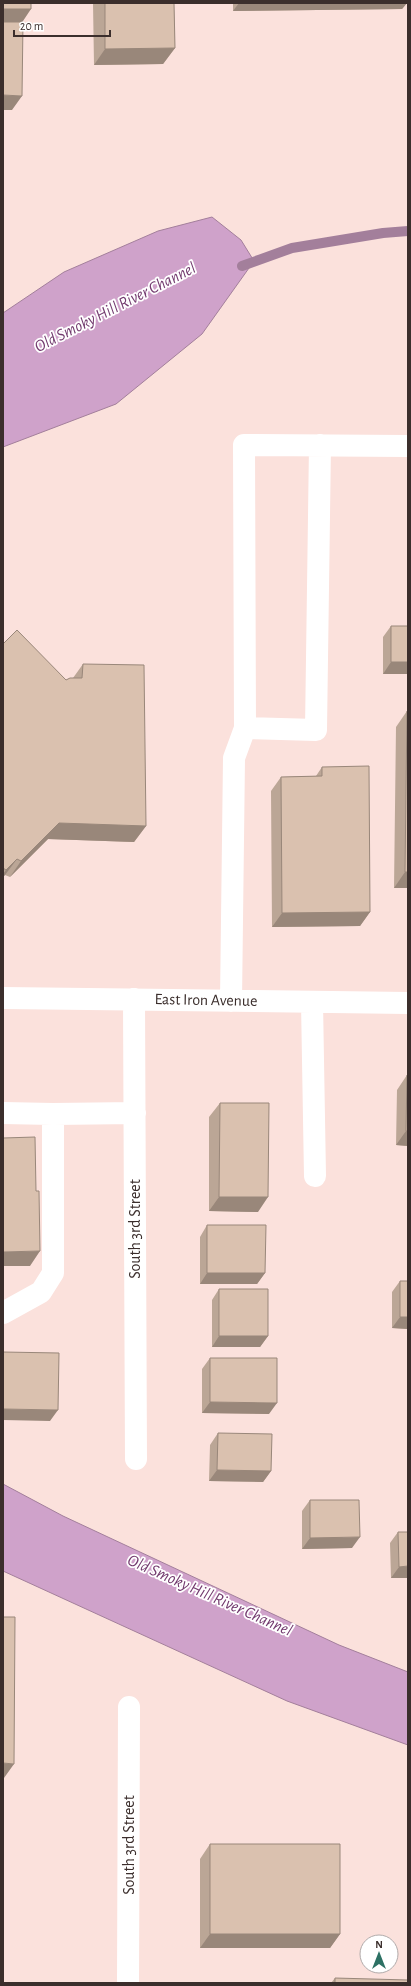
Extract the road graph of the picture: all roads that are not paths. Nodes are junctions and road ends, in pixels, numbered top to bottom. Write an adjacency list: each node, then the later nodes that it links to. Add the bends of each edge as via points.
1 (320, 446): 2 (street); 3 (street, via 316,730); 3 (street, via 244,445)
2 (408, 446)
3 (245, 728): 6 (street, via 234,758)
4 (3, 998): 5 (street, East Iron Avenue)
5 (134, 1000): 6 (street, East Iron Avenue); 9 (street, South 3rd Street)
6 (231, 1001): 7 (street, East Iron Avenue)
7 (312, 1002): 8 (street, East Iron Avenue); 12 (street)
8 (408, 1003)
9 (135, 1112): 11 (street); 14 (street, South 3rd Street)
10 (3, 1113): 11 (street)
11 (53, 1114): 13 (street, via 53,1273 41,1292)
12 (315, 1176)
13 (3, 1312)
14 (136, 1458)
15 (129, 1707): 16 (street, South 3rd Street)
16 (128, 1983)

